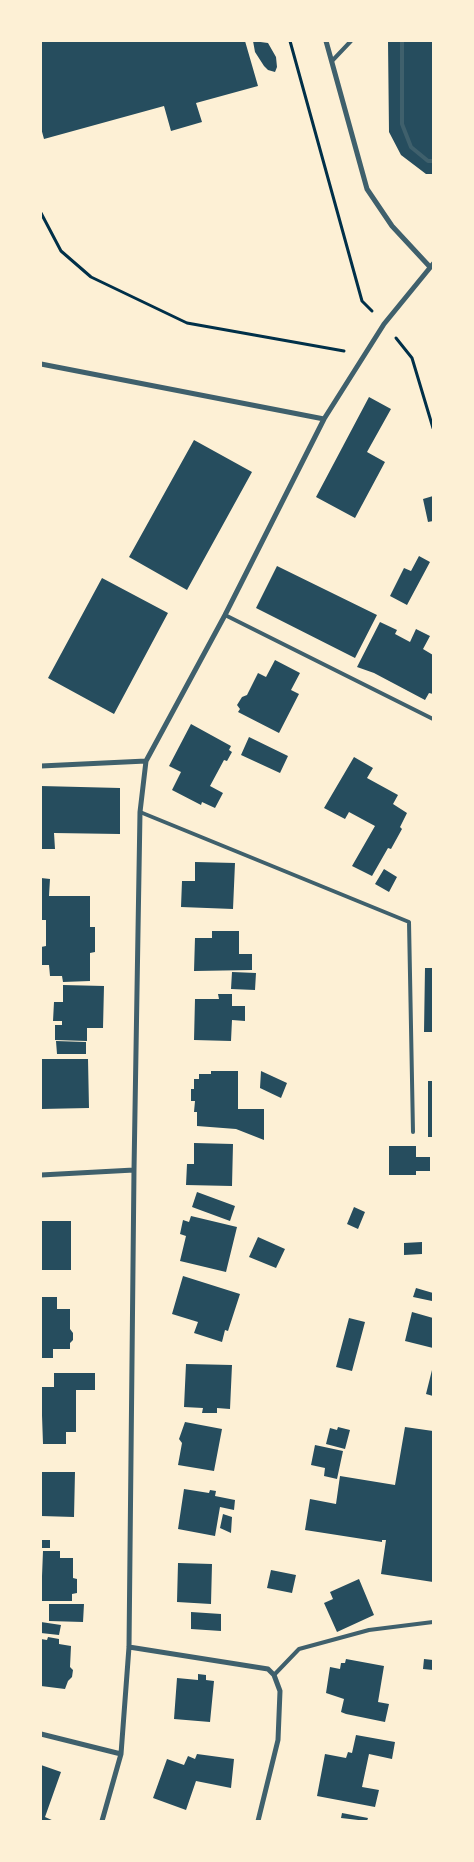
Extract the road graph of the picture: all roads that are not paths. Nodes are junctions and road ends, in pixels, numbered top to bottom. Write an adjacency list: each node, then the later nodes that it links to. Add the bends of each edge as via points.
1 (326, 41): 4 (street)
2 (351, 41): 4 (lane)
3 (402, 41): 5 (lane, via 402,124 411,147 428,161)
4 (332, 61): 6 (street, via 367,189 392,226)
5 (433, 161)
6 (431, 265): 8 (street, via 384,324)
7 (41, 364): 8 (street)
8 (324, 419): 9 (street)
9 (225, 615): 10 (lane); 11 (street)
10 (433, 719)
11 (146, 760): 12 (street); 13 (street)
12 (41, 766)
13 (140, 812): 14 (lane, via 409,922); 15 (street)
14 (413, 1132)
15 (134, 1170): 16 (street); 18 (street)
16 (41, 1176)
17 (433, 1622): 19 (lane, via 368,1630 300,1649)
18 (130, 1647): 19 (street, via 268,1669); 21 (street)
19 (274, 1675): 23 (street, via 280,1690 278,1740)
20 (41, 1734): 21 (street)
21 (121, 1754): 22 (street)
22 (102, 1821)
23 (258, 1821)

